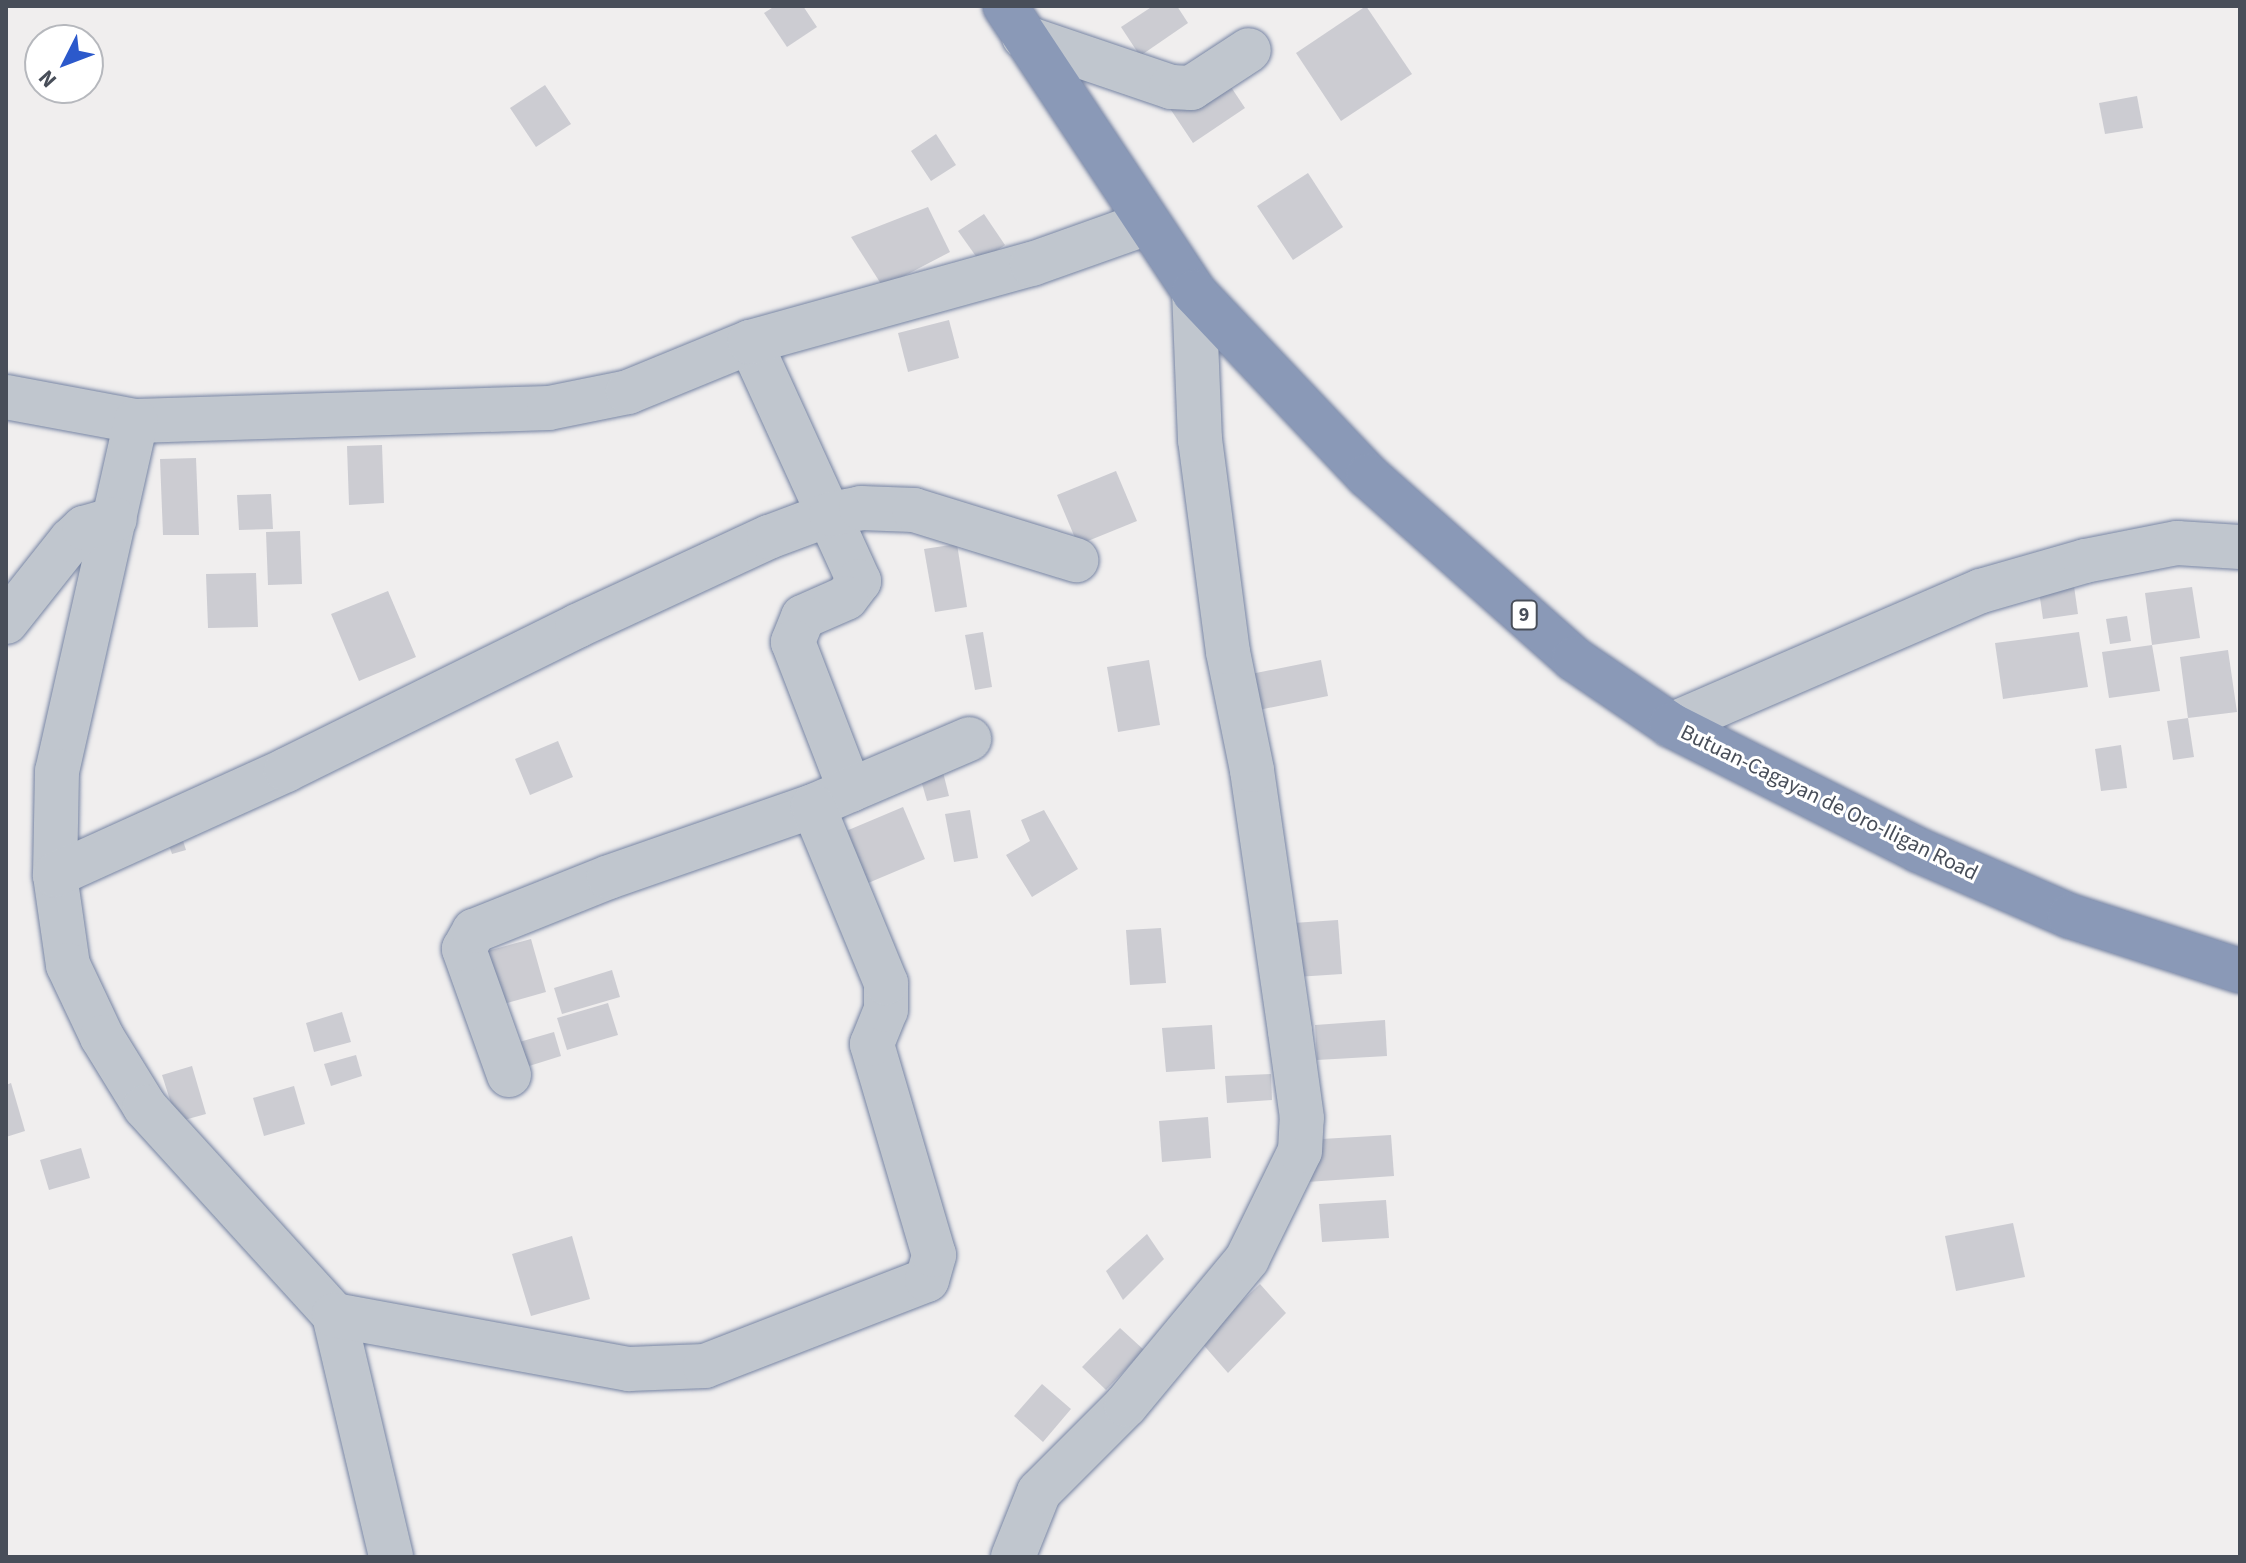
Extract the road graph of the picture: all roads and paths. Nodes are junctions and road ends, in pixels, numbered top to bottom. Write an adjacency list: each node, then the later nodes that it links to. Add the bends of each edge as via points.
1 (1014, 21): 2 (street, via 1171,87 1191,88); 3 (highway, Butuan-Cagayan de Oro-Iligan Road / 9)
2 (1249, 50)
3 (1147, 223): 4 (highway, Butuan-Cagayan de Oro-Iligan Road / 9); 5 (street, via 1032,264)
4 (1194, 292): 13 (highway, Butuan-Cagayan de Oro-Iligan Road / 9, via 1368,476 1574,659); 21 (street, via 1200,440 1228,652 1252,770 1290,1031 1302,1118 1300,1151 1247,1259 1126,1405 1039,1492)
5 (750, 342): 7 (street, via 628,392 549,408); 8 (street)
6 (6, 397): 7 (street)
7 (136, 421): 9 (street)
8 (831, 514): 11 (street, via 861,508 914,510); 15 (street, via 857,588 803,617 793,642); 16 (street, via 769,537)
9 (115, 519): 12 (street, via 84,528 71,540); 16 (street, via 57,771)
10 (2240, 547): 13 (street, via 2177,543 2085,561 1981,591)
11 (1076, 560)
12 (6, 622)
13 (1671, 725): 17 (highway, Butuan-Cagayan de Oro-Iligan Road / 9, via 1918,850 2070,916)
14 (969, 739): 15 (street)
15 (831, 798): 18 (street, via 474,931 464,949); 19 (street, via 886,983 886,1010 872,1044 934,1255 927,1280 705,1366 629,1369)
16 (55, 875): 19 (street, via 68,965 102,1037 145,1107)
17 (2240, 971)
18 (509, 1075)
19 (334, 1315): 20 (street)
20 (391, 1557)
21 (1013, 1557)

